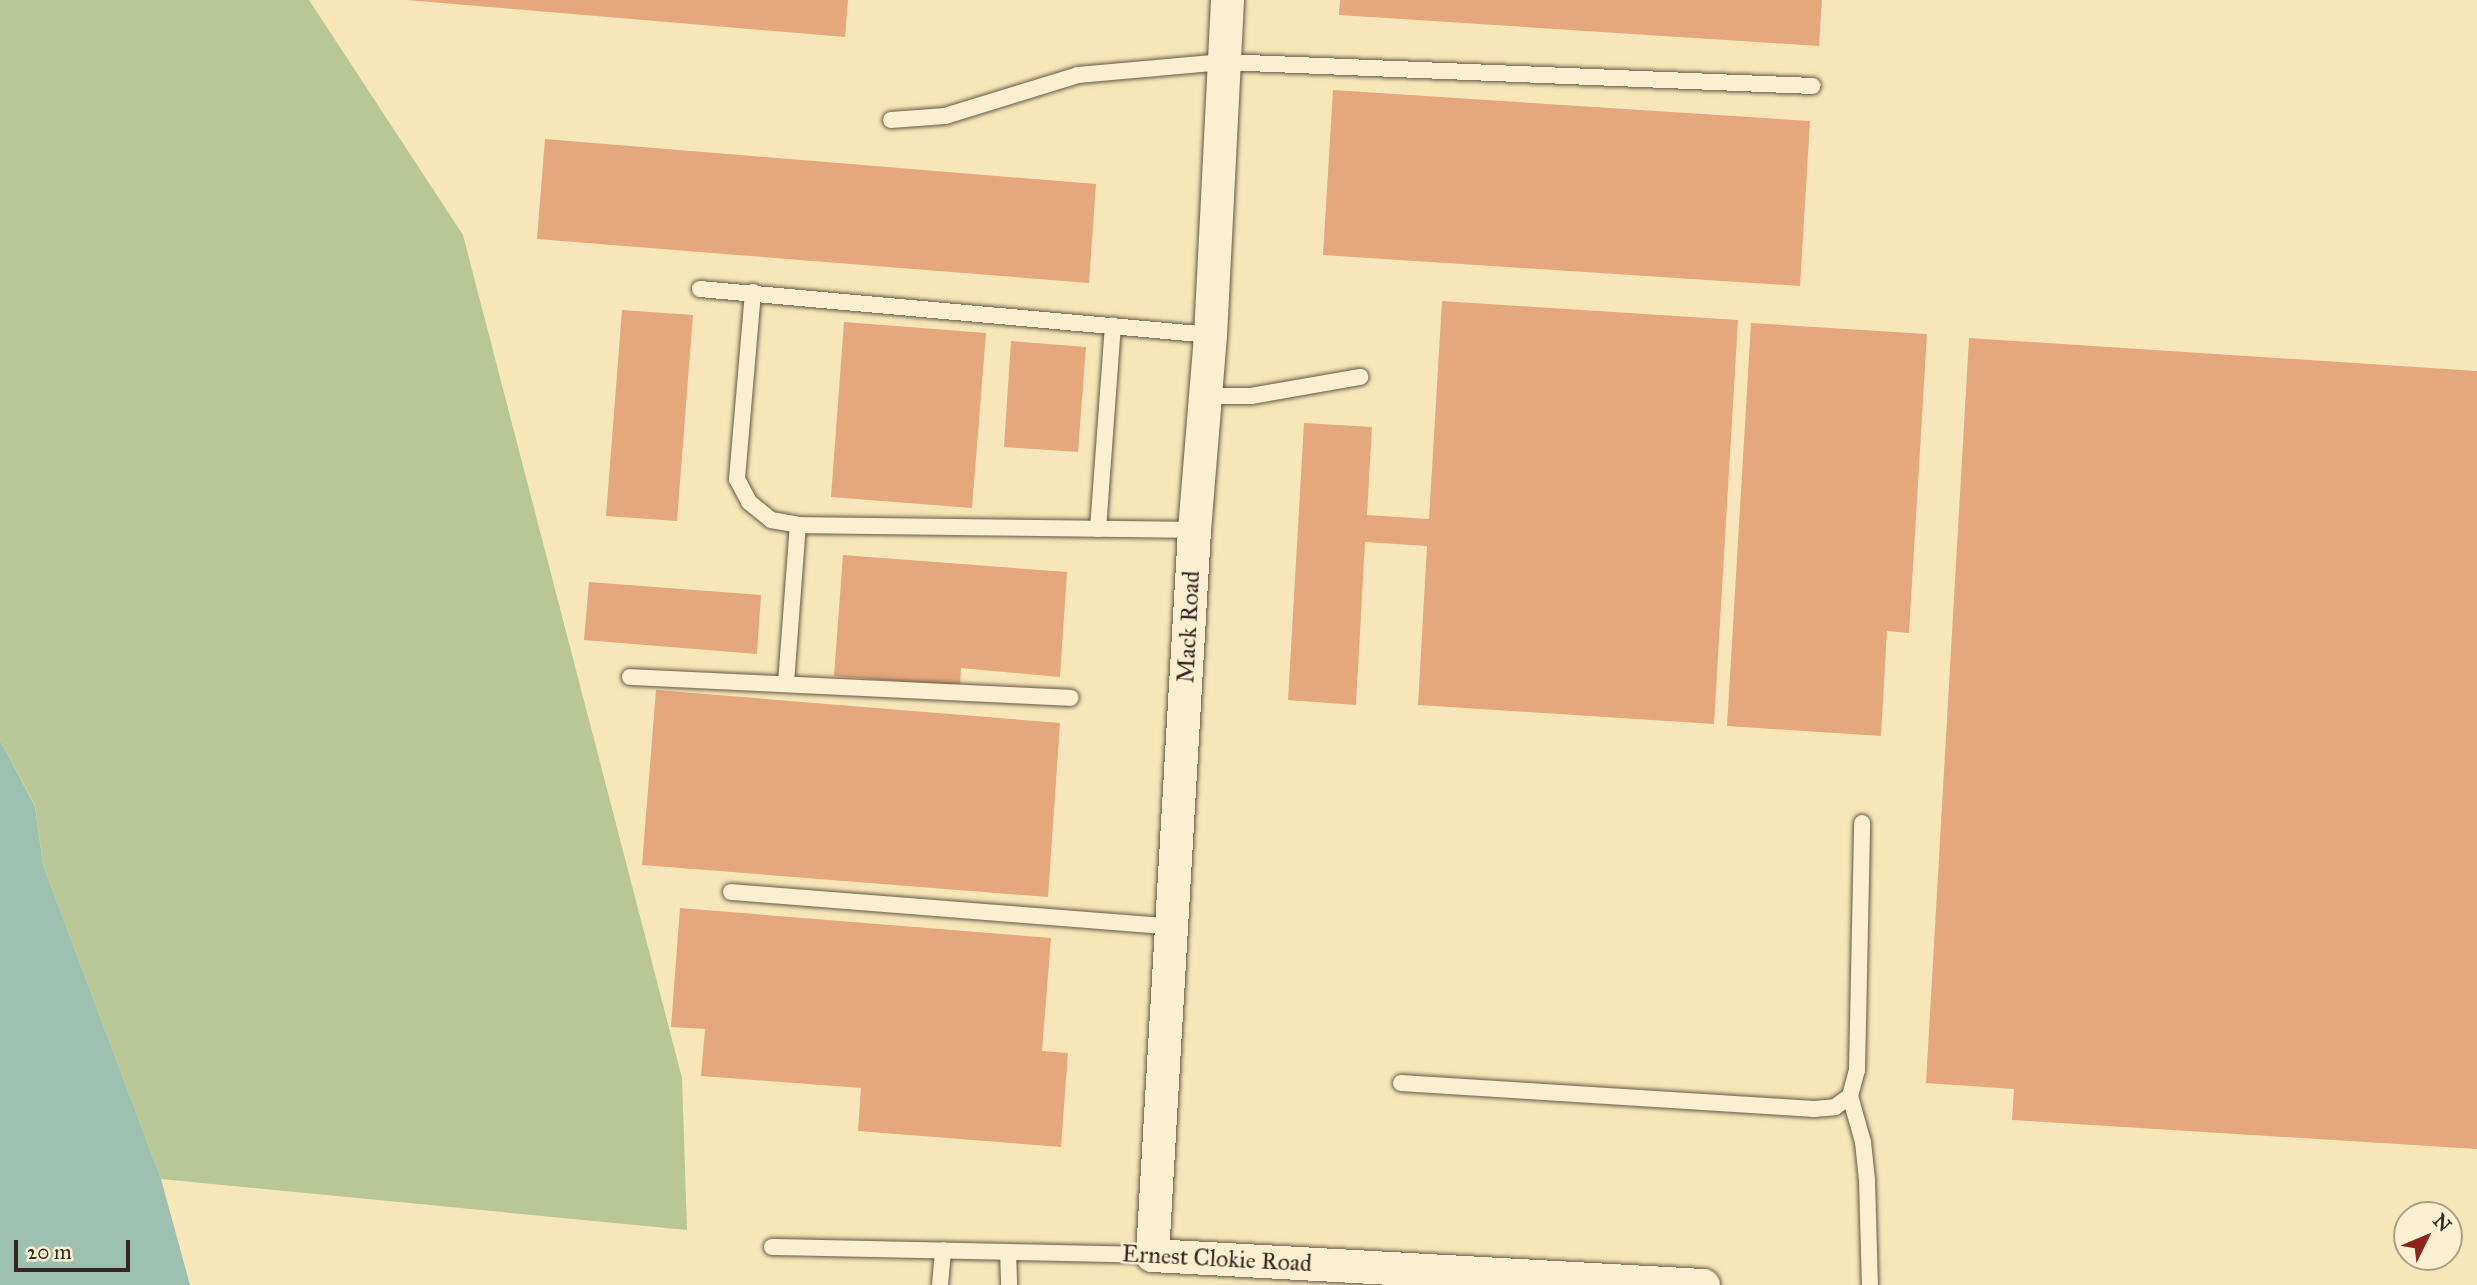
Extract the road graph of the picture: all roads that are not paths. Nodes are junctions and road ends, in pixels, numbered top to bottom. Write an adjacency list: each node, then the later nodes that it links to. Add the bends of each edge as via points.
1 (1227, 0): 2 (street, Mack Road)
2 (1223, 62): 3 (lane); 4 (lane, via 1078,75 945,116); 8 (street, Mack Road)
3 (1813, 86)
4 (891, 120)
5 (700, 289): 6 (lane)
6 (753, 292): 7 (lane); 11 (lane, via 737,479 749,502 771,520)
7 (1112, 326): 8 (lane); 12 (lane)
8 (1210, 335): 10 (street, Mack Road)
9 (1360, 377): 10 (lane, via 1251,396)
10 (1205, 396): 13 (street, Mack Road)
11 (798, 525): 12 (lane); 15 (lane)
12 (1098, 529): 13 (lane)
13 (1194, 530): 19 (street, Mack Road)
14 (630, 677): 15 (lane)
15 (786, 684): 16 (lane)
16 (1070, 698)
17 (1862, 823): 21 (lane, via 1857,1069)
18 (731, 892): 19 (lane)
19 (1171, 928): 25 (street, Mack Road)
20 (1401, 1083): 21 (lane, via 1814,1109 1835,1107)
21 (1850, 1096): 30 (lane, via 1863,1142)
22 (772, 1247): 23 (lane, Ernest Clokie Road)
23 (943, 1250): 24 (lane, Ernest Clokie Road); 26 (lane)
24 (1008, 1252): 25 (lane, Ernest Clokie Road); 27 (lane)
25 (1152, 1255): 28 (street, Ernest Clokie Road)
26 (940, 1285)
27 (1009, 1285)
28 (1691, 1285): 29 (street, Ernest Clokie Road)
29 (1703, 1285)
30 (1870, 1285)

